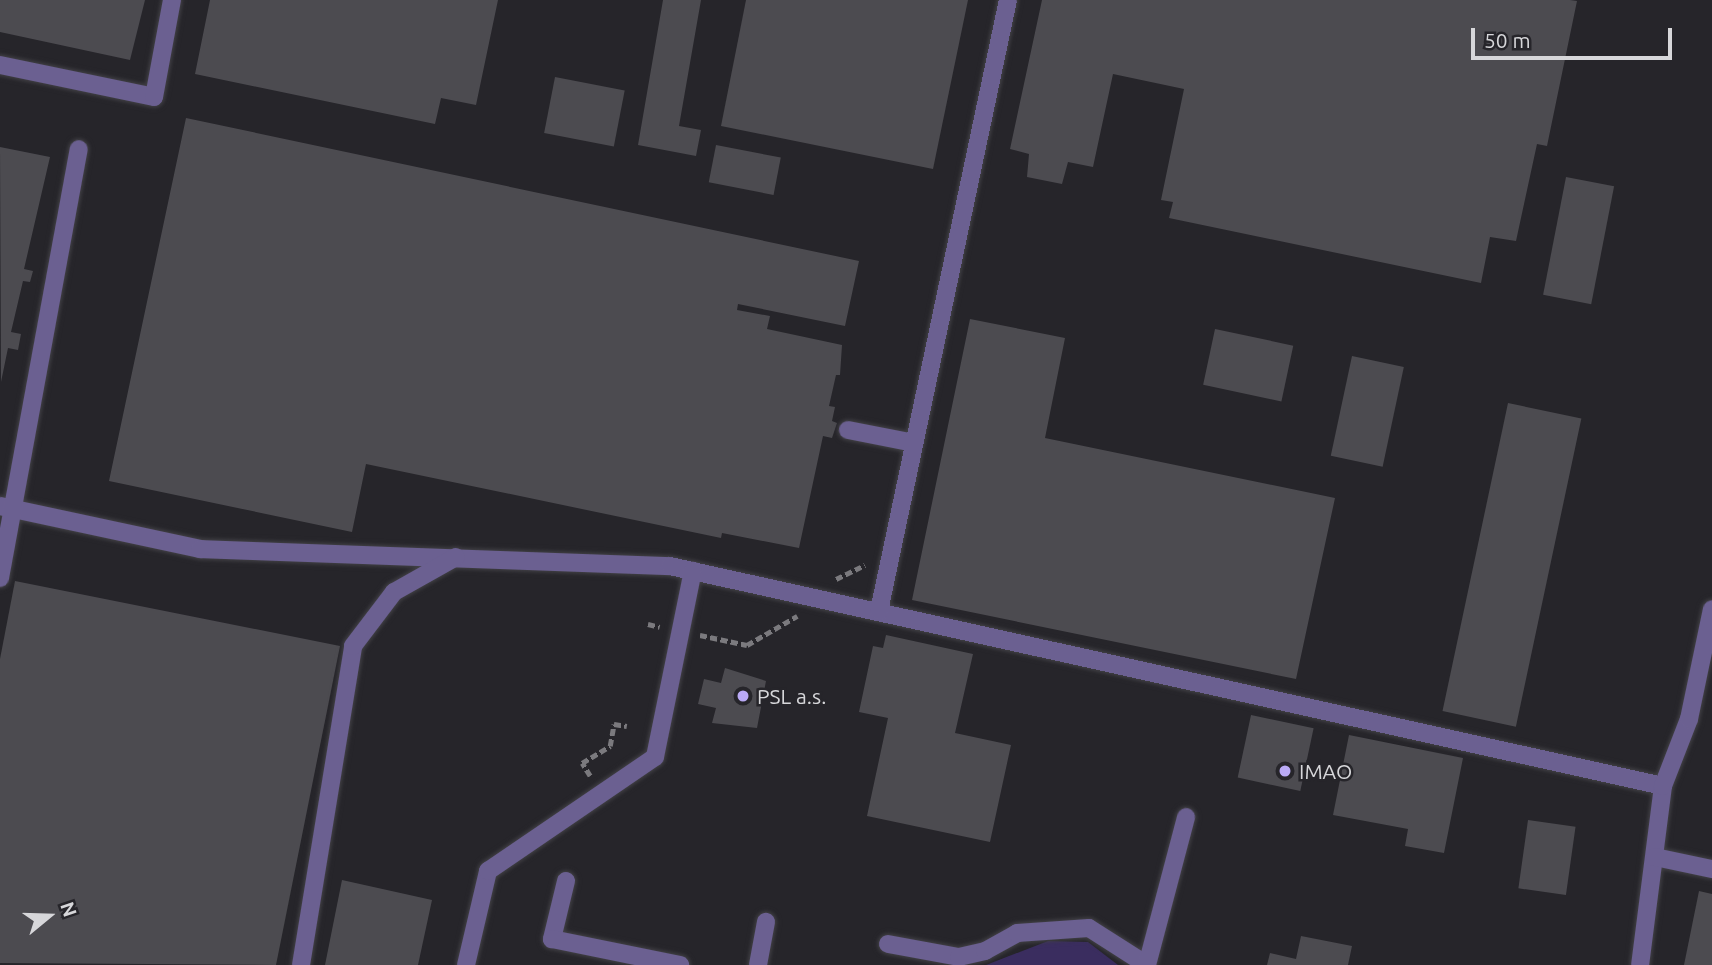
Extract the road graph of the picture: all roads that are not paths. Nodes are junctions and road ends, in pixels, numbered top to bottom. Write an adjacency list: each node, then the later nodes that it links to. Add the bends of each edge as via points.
1 (172, 0): 3 (lane, via 154,97)
2 (1008, 0): 6 (lane)
3 (0, 65)
4 (79, 149): 7 (lane)
5 (848, 430): 6 (lane)
6 (914, 443): 12 (lane)
7 (7, 507): 8 (lane, via 200,549); 10 (lane)
8 (456, 557): 9 (lane); 21 (lane, via 394,592 353,646)
9 (693, 571): 12 (lane); 22 (lane, via 655,757 488,871)
10 (0, 578)
11 (1712, 609): 13 (lane)
12 (878, 611): 14 (lane)
13 (1703, 694): 14 (lane)
14 (1663, 786): 16 (lane)
15 (1186, 817): 25 (lane)
16 (1655, 857): 17 (lane); 26 (lane)
17 (1712, 869)
18 (566, 881): 23 (lane, via 552,939)
19 (766, 922): 24 (lane)
20 (888, 944): 25 (lane, via 959,957 985,951 1017,933 1088,928)
21 (301, 965)
22 (466, 965)
23 (680, 965)
24 (758, 965)
25 (1147, 965)
26 (1640, 965)

